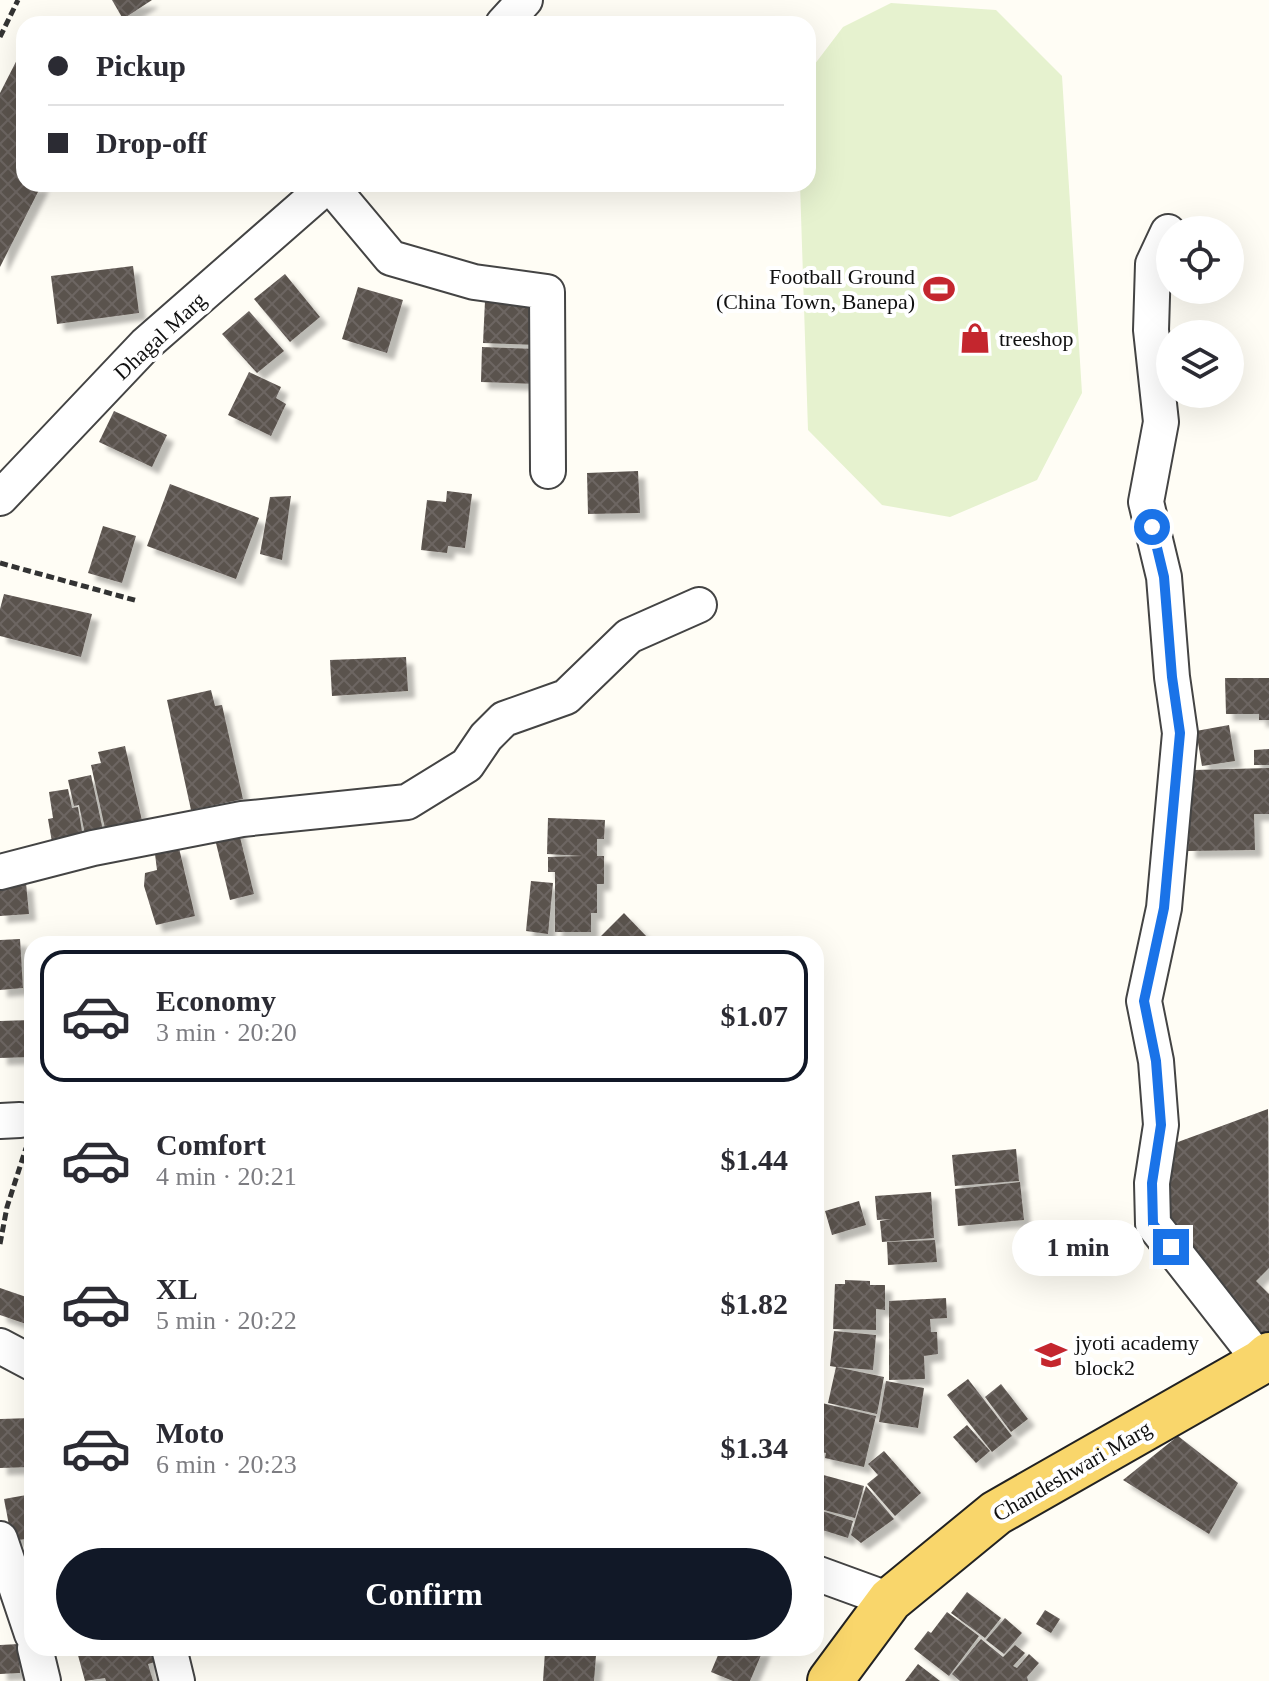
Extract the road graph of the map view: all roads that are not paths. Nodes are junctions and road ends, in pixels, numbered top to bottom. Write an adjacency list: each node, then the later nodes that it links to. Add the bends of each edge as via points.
1 (525, 0): 2 (street)
2 (510, 16)
3 (320, 192): 7 (street, Dhagal Marg, via 146,344)
4 (336, 192): 6 (street, via 391,258 474,282 547,292)
5 (1156, 258): 12 (street, via 1151,330 1161,422 1146,502 1164,577 1180,733 1164,908 1144,1001 1161,1125 1152,1183 1153,1224)
6 (548, 471)
7 (0, 498)
8 (699, 605): 9 (street, via 629,636 566,697 504,719 467,765 407,802 242,819)
9 (0, 872)
10 (0, 1346): 11 (street)
11 (24, 1359)
12 (1265, 1359): 15 (main road, Chandeshwari Marg, via 996,1513)
13 (0, 1539): 16 (street)
14 (824, 1576): 15 (street)
15 (890, 1600): 21 (main road, Chandeshwari Marg)
16 (24, 1610)
17 (37, 1656): 19 (street)
18 (171, 1656): 20 (street)
19 (43, 1681)
20 (177, 1681)
21 (830, 1681)

